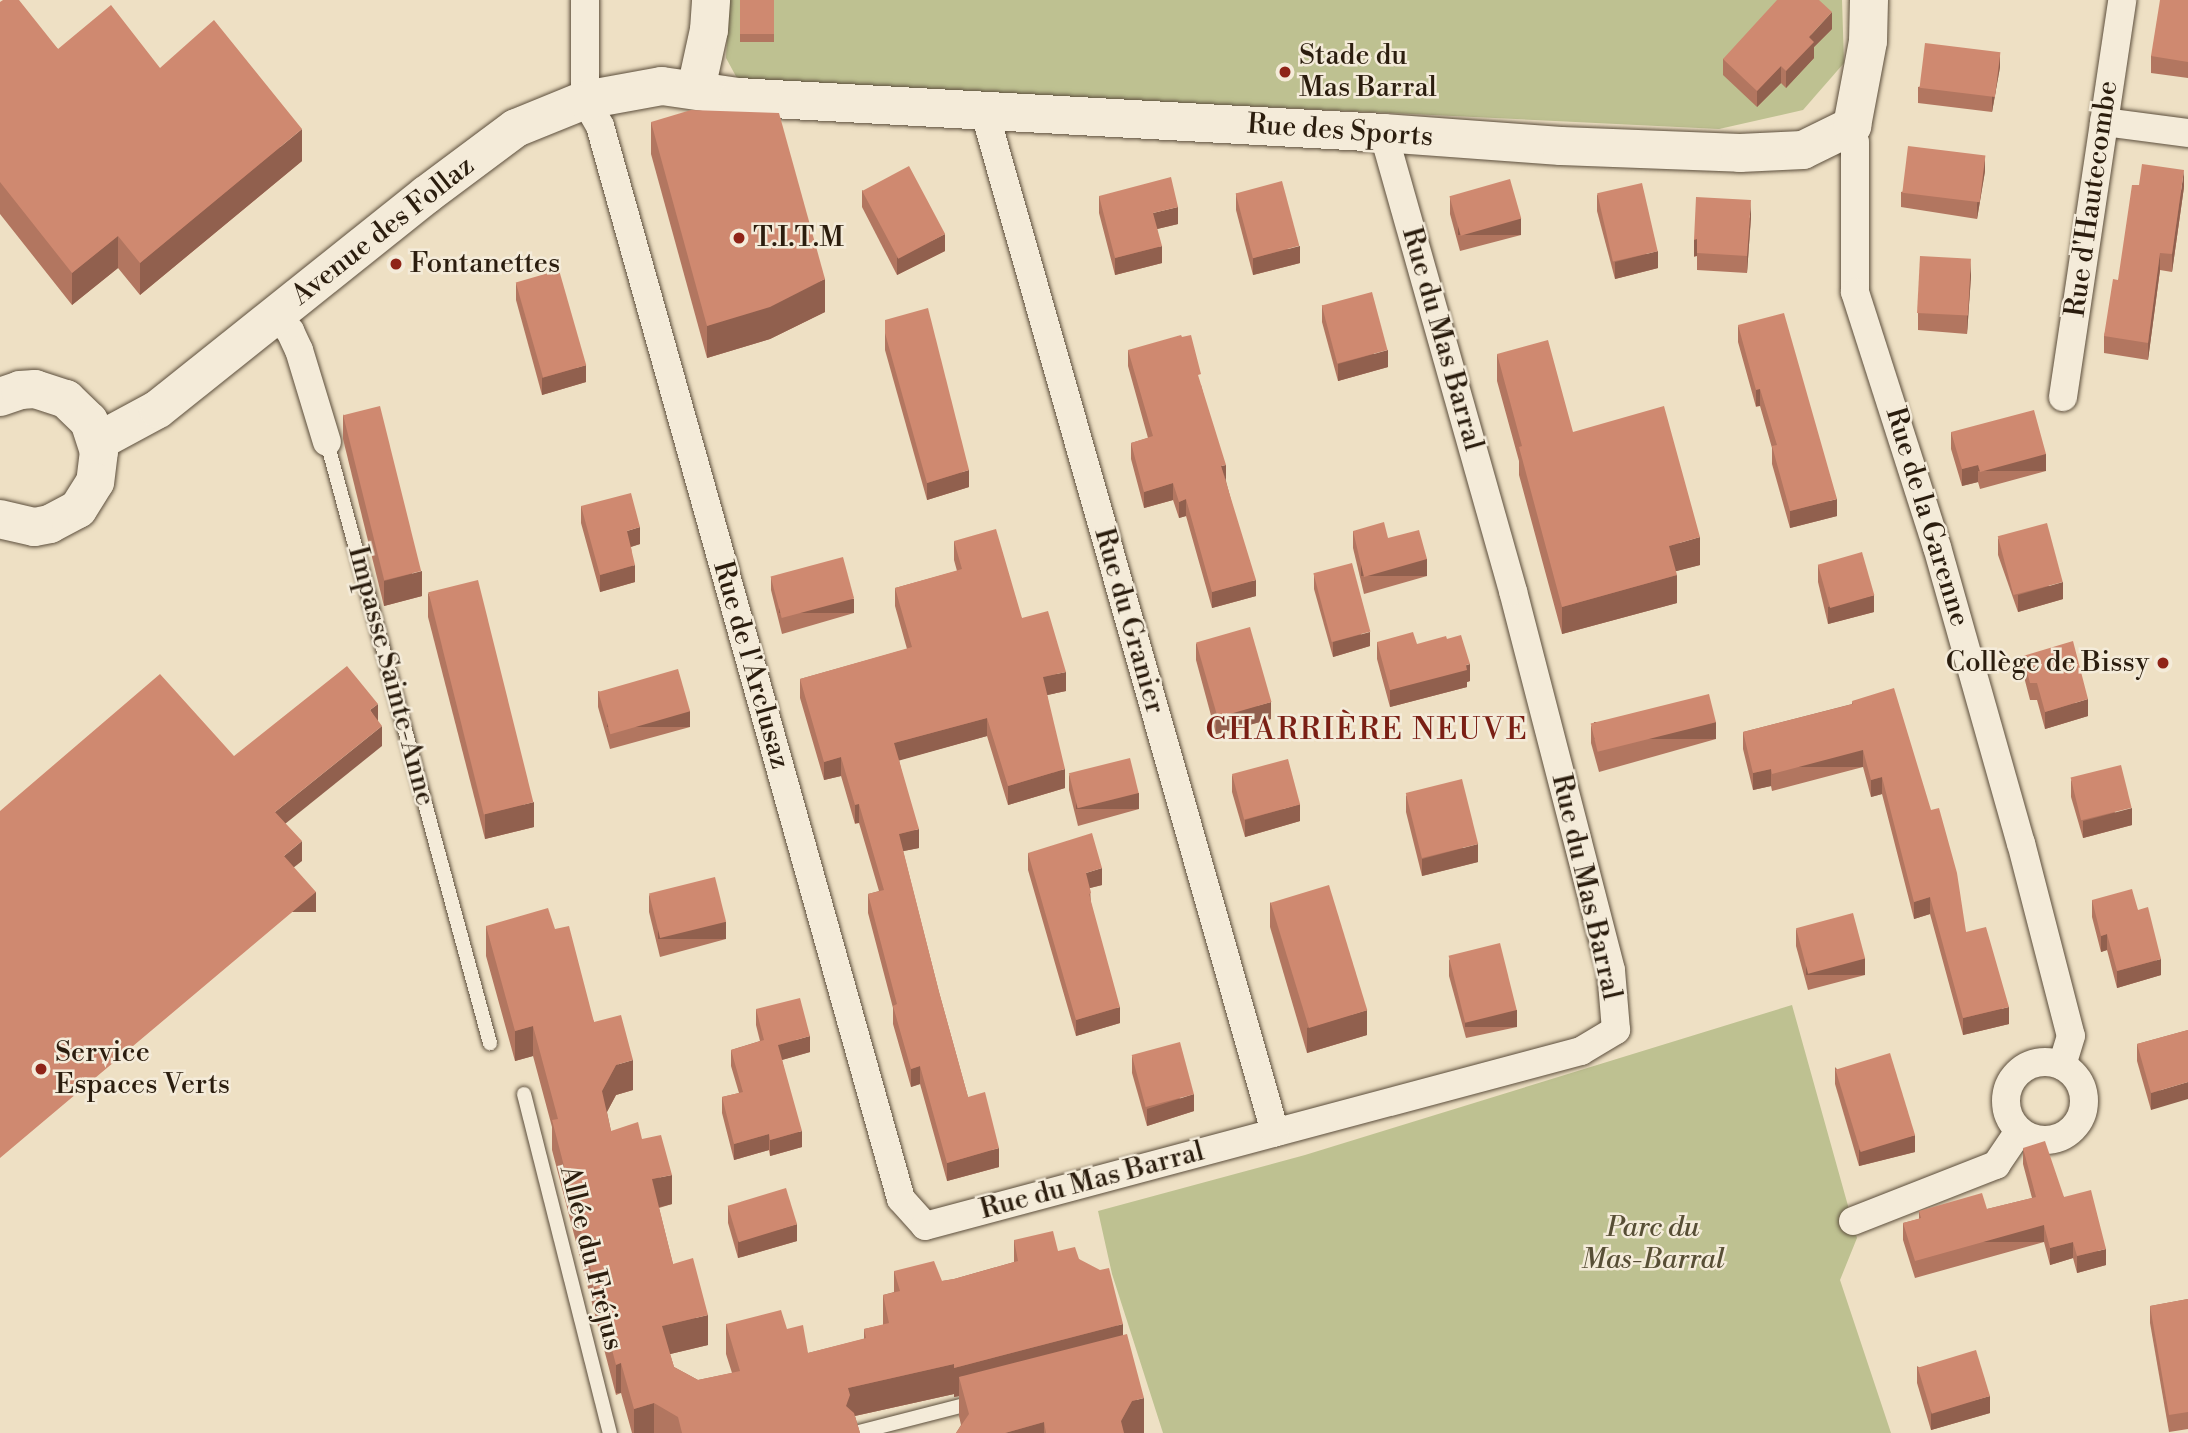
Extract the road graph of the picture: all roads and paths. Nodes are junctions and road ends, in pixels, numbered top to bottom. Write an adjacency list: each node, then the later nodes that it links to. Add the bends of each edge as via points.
1 (585, 0): 6 (street)
2 (711, 0): 5 (street)
3 (1868, 0): 9 (street, via 1868,41)
4 (2122, 0): 8 (street, Rue d'Hautecombe)
5 (696, 89): 6 (street, Avenue des Follaz, via 662,86); 7 (street, Rue des Sports, via 738,97)
6 (585, 100): 12 (street, Avenue des Follaz, via 516,128); 24 (street, Rue de l'Arclusaz, via 600,126 901,1199)
7 (984, 110): 10 (street, Rue des Sports); 22 (street, Rue du Granier)
8 (2104, 122): 11 (street); 14 (street, Rue d'Hautecombe)
9 (1852, 125): 10 (street, Rue des Sports, via 1803,149 1740,153); 19 (street, Rue de la Garenne, via 1855,292 1937,547 2021,843 2071,1036)
10 (1383, 133): 22 (street, Rue du Mas Barral, via 1520,618 1611,970 1616,1030 1581,1051)
11 (2188, 133)
12 (275, 317): 15 (street, Avenue des Follaz, via 158,410); 16 (street, Impasse Sainte-Anne, via 290,331 299,350)
13 (0, 397): 15 (street, via 35,390 66,399 89,421)
14 (2063, 397)
15 (97, 442): 17 (street, via 95,482 78,509 50,524)
16 (327, 442): 18 (lane, Impasse Sainte-Anne)
17 (6, 528)
18 (490, 1044)
19 (2062, 1066): 21 (street, via 2037,1063 2016,1074 2006,1098 2011,1121); 21 (street, via 2073,1073 2084,1097 2077,1123 2057,1139 2030,1138)
20 (524, 1094): 27 (lane, Allée du Fréjus)
21 (2019, 1131): 23 (street, via 1996,1165)
22 (1275, 1132): 24 (street, Rue du Mas Barral)
23 (1853, 1221)
24 (925, 1226)
25 (994, 1397): 26 (lane)
26 (891, 1428): 28 (lane)
27 (610, 1433)
28 (855, 1433)

